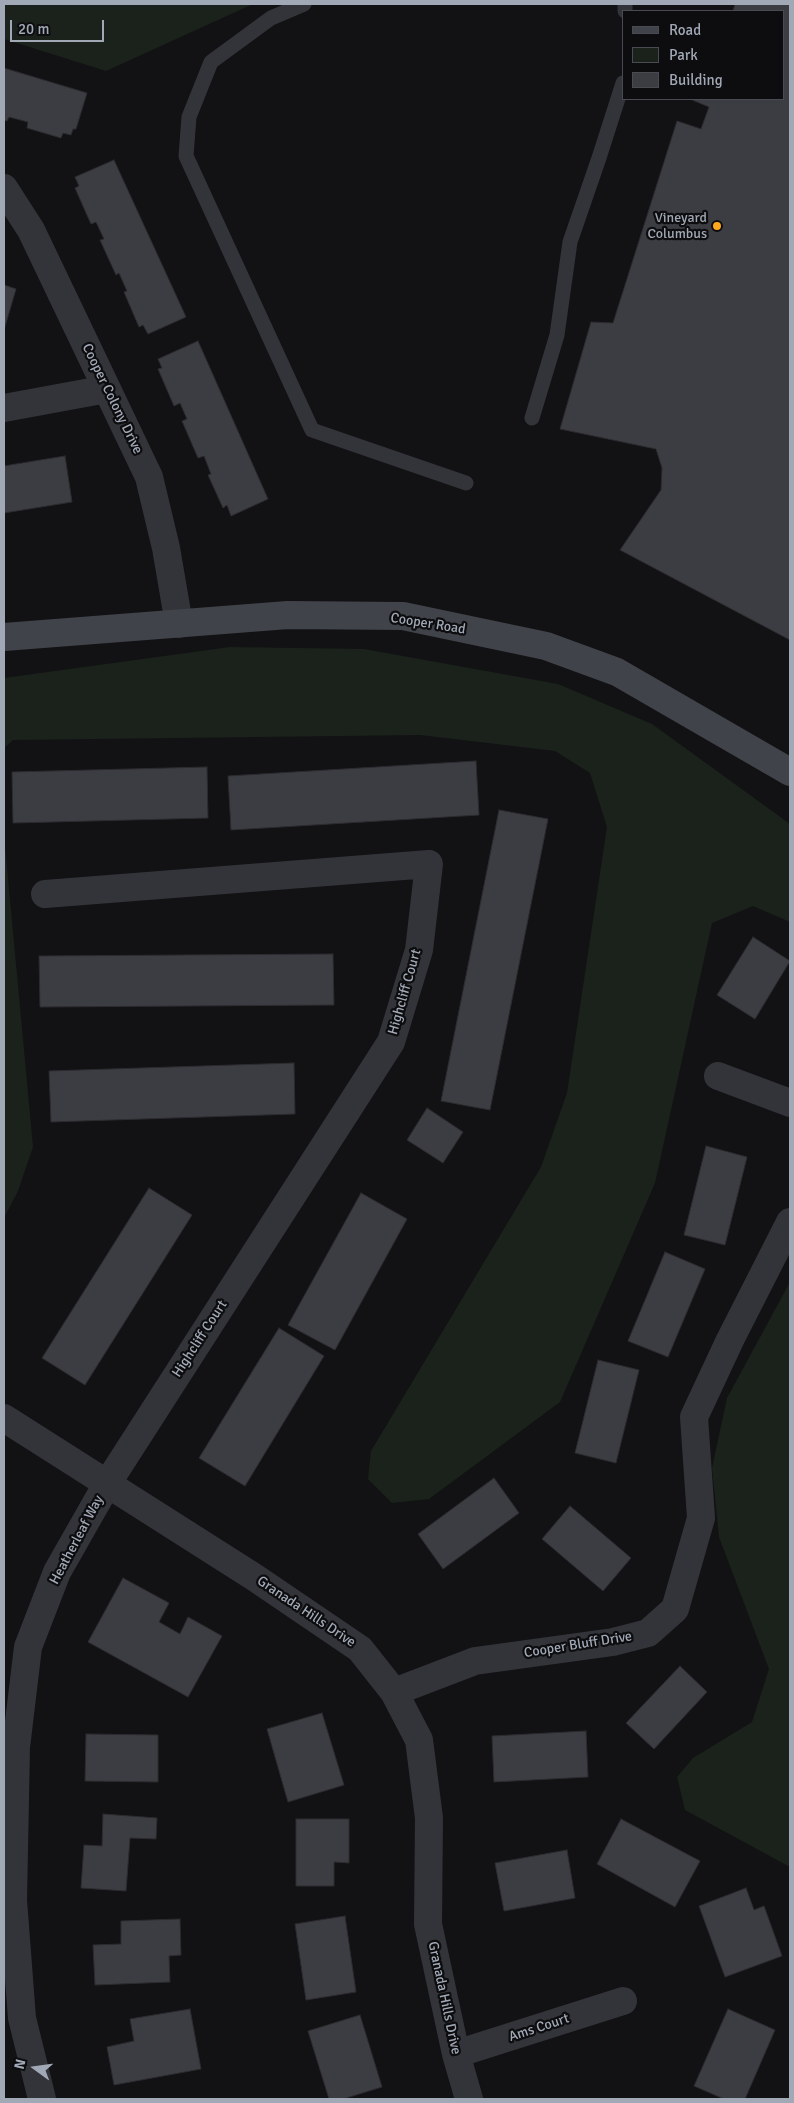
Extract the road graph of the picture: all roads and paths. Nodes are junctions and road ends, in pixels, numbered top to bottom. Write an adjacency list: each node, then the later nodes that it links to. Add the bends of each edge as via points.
1 (304, 4): 7 (lane, via 271,18 211,62 189,117 186,156 312,430)
2 (622, 86): 6 (lane, via 570,242 557,335)
3 (4, 188): 4 (street, Cooper Colony Drive, via 31,230)
4 (108, 389): 5 (street); 8 (street, Cooper Colony Drive, via 149,477 166,548)
5 (4, 408)
6 (532, 418)
7 (466, 483)
8 (178, 624): 9 (street, Cooper Road); 10 (street, Cooper Road, via 288,615 403,616 546,646 617,672)
9 (4, 637)
10 (790, 772)
11 (45, 894): 16 (street, Highcliff Court, via 429,864 419,950 391,1042)
12 (718, 1076): 13 (street)
13 (790, 1103)
14 (790, 1222): 17 (street, Cooper Bluff Drive, via 694,1417 701,1518 675,1609 648,1633 613,1642 475,1661)
15 (4, 1418): 16 (street, Granada Hills Drive)
16 (107, 1484): 17 (street, Granada Hills Drive, via 254,1577 360,1650); 20 (street, Heatherleaf Way, via 57,1572 28,1647 16,1747 14,1900 22,2018)
17 (394, 1692): 19 (street, Granada Hills Drive, via 419,1740 429,1818 428,1924)
18 (623, 2001): 19 (street, Ams Court)
19 (456, 2054): 21 (street, Granada Hills Drive)
20 (42, 2099)
21 (469, 2099)

